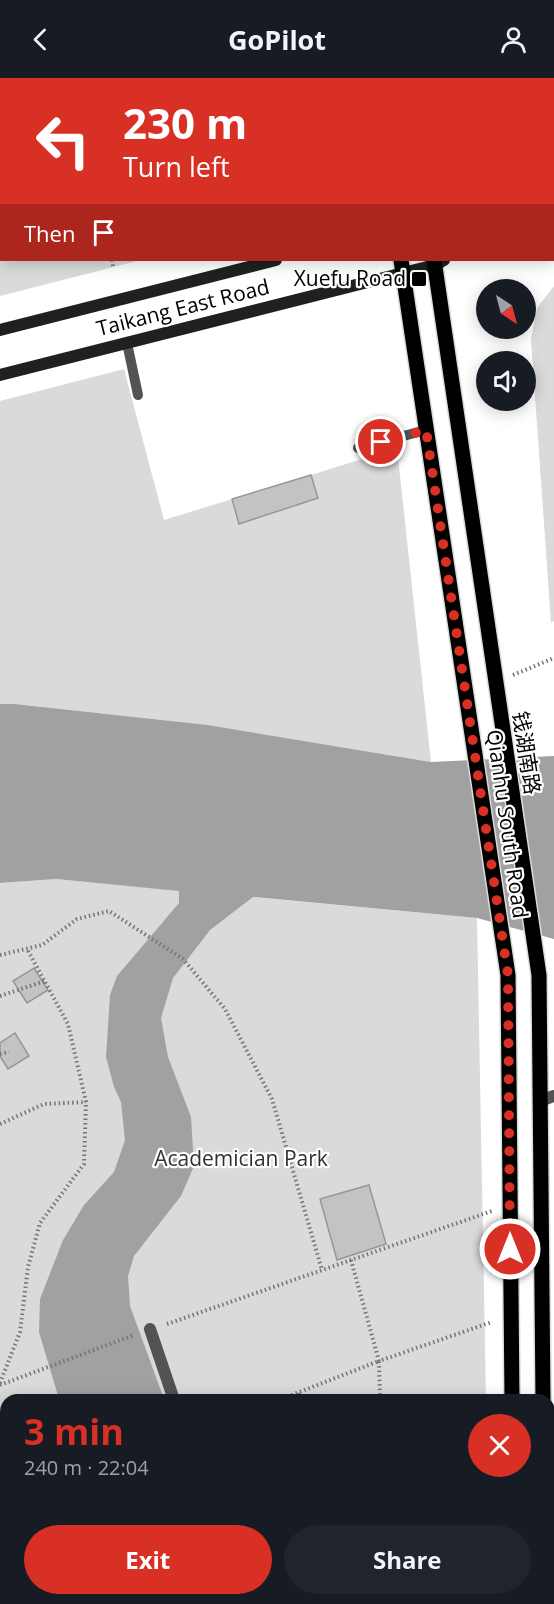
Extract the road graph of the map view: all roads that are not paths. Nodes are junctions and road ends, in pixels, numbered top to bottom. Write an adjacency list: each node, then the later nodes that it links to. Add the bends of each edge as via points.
1 (272, 261): 4 (street, Taikang East Road)
2 (438, 261): 3 (street, Taikang East Road); 10 (main road, 钱湖南路, via 538,975)
3 (402, 266): 5 (street, Taikang East Road); 8 (main road, Qianhu South Road)
4 (0, 330)
5 (127, 343): 6 (street, Taikang East Road); 7 (lane)
6 (0, 375)
7 (138, 395)
8 (426, 430): 9 (lane); 13 (main road, Qianhu South Road, via 508,975)
9 (358, 448)
10 (547, 1098): 14 (main road, 钱湖南路)
11 (146, 1331): 12 (street)
12 (172, 1394)
13 (512, 1394)
14 (543, 1394)

